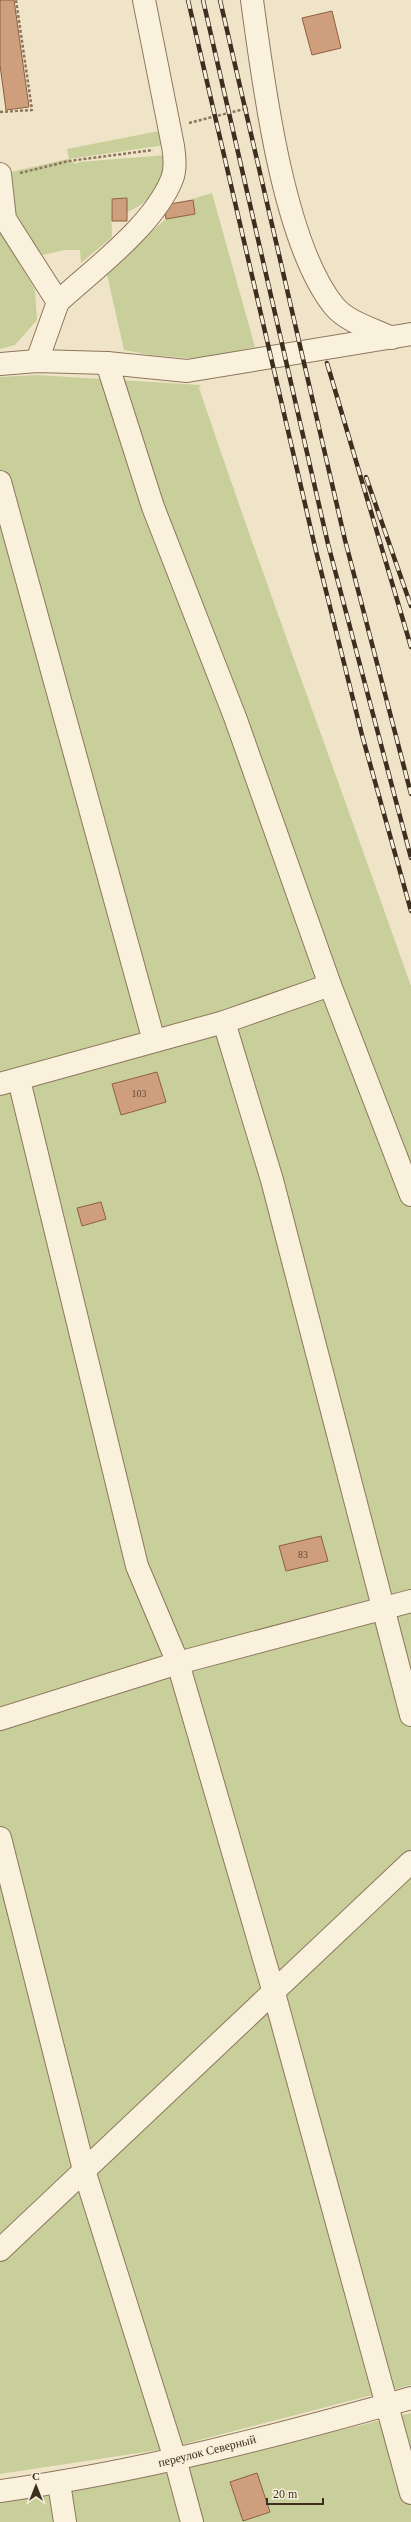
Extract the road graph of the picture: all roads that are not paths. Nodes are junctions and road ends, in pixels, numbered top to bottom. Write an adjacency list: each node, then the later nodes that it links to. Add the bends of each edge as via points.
1 (144, 0): 5 (street, via 176,163 172,179 159,204 139,228)
2 (252, 0): 7 (street, via 268,103 292,210 304,248 321,286 335,307 352,320)
3 (0, 176): 6 (street, via 5,220)
4 (121, 221): 5 (street)
5 (121, 244): 6 (street)
6 (58, 302): 8 (street)
7 (402, 336): 9 (street, via 187,371)
8 (37, 361): 9 (street); 10 (street)
9 (107, 363): 12 (street, via 153,507 235,717)
10 (0, 364)
11 (0, 482): 14 (street)
12 (330, 986): 13 (street); 16 (street)
13 (224, 1022): 14 (street); 18 (street, via 272,1180)
14 (154, 1041): 15 (street)
15 (9, 1082): 19 (street, via 137,1566)
16 (411, 1195)
17 (411, 1601): 18 (street)
18 (383, 1610): 19 (street); 20 (street)
19 (178, 1663): 21 (street); 24 (street)
20 (411, 1715)
21 (0, 1719)
22 (0, 1838): 25 (street)
23 (411, 1862): 24 (street)
24 (274, 1994): 25 (street); 28 (street)
25 (84, 2170): 26 (street); 29 (street)
26 (0, 2250)
27 (411, 2398): 28 (street, переулок Северный)
28 (386, 2405): 29 (street, переулок Северный); 32 (street)
29 (175, 2459): 30 (street, переулок Северный); 34 (street)
30 (59, 2483): 31 (street, переулок Северный); 33 (street)
31 (0, 2491)
32 (411, 2493)
33 (65, 2522)
34 (192, 2522)

